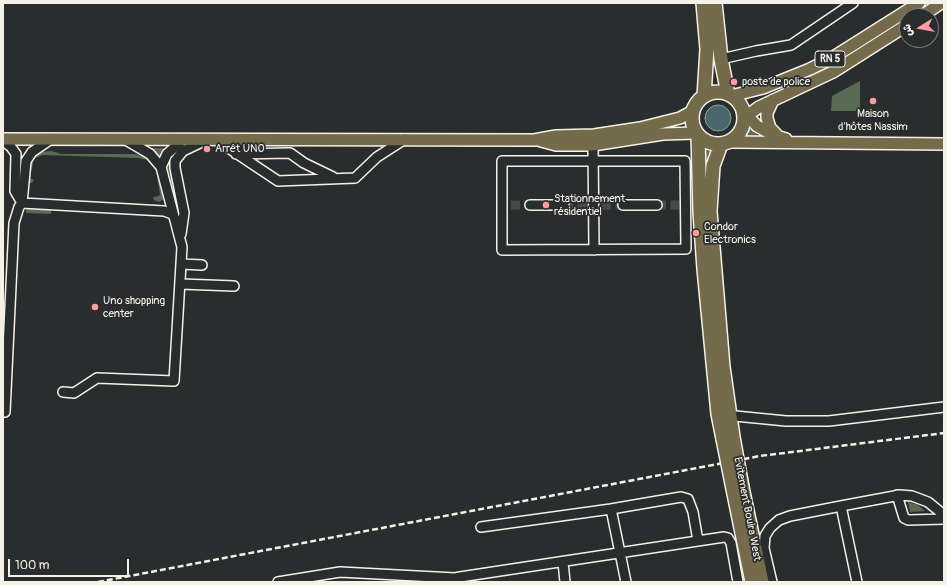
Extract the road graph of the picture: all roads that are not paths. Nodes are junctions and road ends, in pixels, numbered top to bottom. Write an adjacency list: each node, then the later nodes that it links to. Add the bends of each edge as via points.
1 (703, 3): 8 (highway, via 706,49)
2 (715, 3): 6 (highway)
3 (853, 3): 6 (street, via 791,45)
4 (919, 3): 7 (main road, RN 5, via 810,69 763,88)
5 (899, 30): 9 (main road, RN 5, via 833,72)
6 (721, 59): 7 (highway)
7 (730, 95): 8 (highway, via 715,92); 11 (highway, via 736,99)
8 (704, 96): 10 (highway)
9 (773, 100): 11 (main road, RN 5); 13 (main road, via 767,113 768,124 775,134)
10 (693, 110): 12 (highway, via 691,118); 22 (main road, via 680,118 640,128)
11 (745, 117): 13 (main road, via 773,135); 25 (highway, via 739,134)
12 (697, 134): 25 (highway, via 708,143); 27 (main road, via 663,134); 30 (highway)
13 (783, 138): 24 (main road)
14 (51, 139): 16 (main road); 17 (main road); 35 (street, via 35,149 26,161)
15 (405, 139): 21 (main road); 22 (main road); 29 (street)
16 (3, 140): 35 (street, via 16,154 15,191)
17 (126, 140): 18 (main road); 32 (street, via 150,154)
18 (183, 140): 19 (main road); 32 (street, via 167,154)
19 (206, 140): 23 (main road); 41 (street, via 183,151 175,161 182,198)
20 (252, 140): 21 (main road); 23 (main road); 28 (street, via 241,145)
21 (363, 140): 29 (street, via 377,147)
22 (534, 140): 27 (main road, via 556,145)
23 (218, 141): 28 (street)
24 (802, 142): 25 (main road); 26 (main road)
25 (725, 143): 50 (highway, via 713,166 710,211 723,367)
26 (944, 144)
27 (593, 145): 31 (street)
28 (236, 154): 33 (street, via 290,153 304,163); 33 (street, via 278,181)
29 (377, 157): 33 (street, via 355,178)
30 (690, 159): 31 (street); 42 (street, via 682,205 686,249); 50 (highway)
31 (594, 161): 42 (street); 42 (street, via 502,162 506,205 502,250)
32 (162, 167): 34 (street)
33 (336, 178)
34 (168, 197): 40 (street, via 166,205); 41 (street)
35 (22, 203): 40 (street); 49 (street, via 15,217)
36 (530, 205): 37 (street)
37 (564, 205)
38 (623, 205): 39 (street)
39 (657, 205)
40 (156, 211): 41 (street, via 168,212)
41 (180, 219): 43 (street)
42 (594, 250)
43 (182, 264): 44 (street); 45 (street)
44 (202, 265)
45 (180, 284): 46 (street); 47 (street, via 174,381 97,378 74,393)
46 (234, 286)
47 (63, 392)
48 (944, 407): 50 (street, via 829,421 786,421)
49 (5, 412)
50 (724, 415): 51 (highway, Evitement Bouira West, bridge)
51 (737, 488): 58 (highway, Evitement Bouira West); 68 (highway, Evitement Bouira West)
52 (897, 495): 53 (street); 55 (street, via 912,496 928,502); 56 (street, via 904,518)
53 (841, 506): 59 (street, via 779,520); 71 (street)
54 (611, 509): 57 (street); 60 (street, via 682,497 688,499); 61 (street)
55 (944, 516)
56 (944, 519)
57 (481, 527)
58 (752, 536): 59 (street); 69 (highway, Evitement Bouira West)
59 (765, 536): 70 (street, via 764,548)
60 (698, 541): 61 (street); 67 (street, via 728,538)
61 (619, 553): 62 (street); 66 (street)
62 (563, 562): 63 (street); 65 (street)
63 (455, 580): 64 (street, via 340,572)
64 (278, 582)
65 (565, 582)
66 (626, 582)
67 (738, 582)
68 (752, 582)
69 (762, 582)
70 (772, 582)
71 (857, 582)

